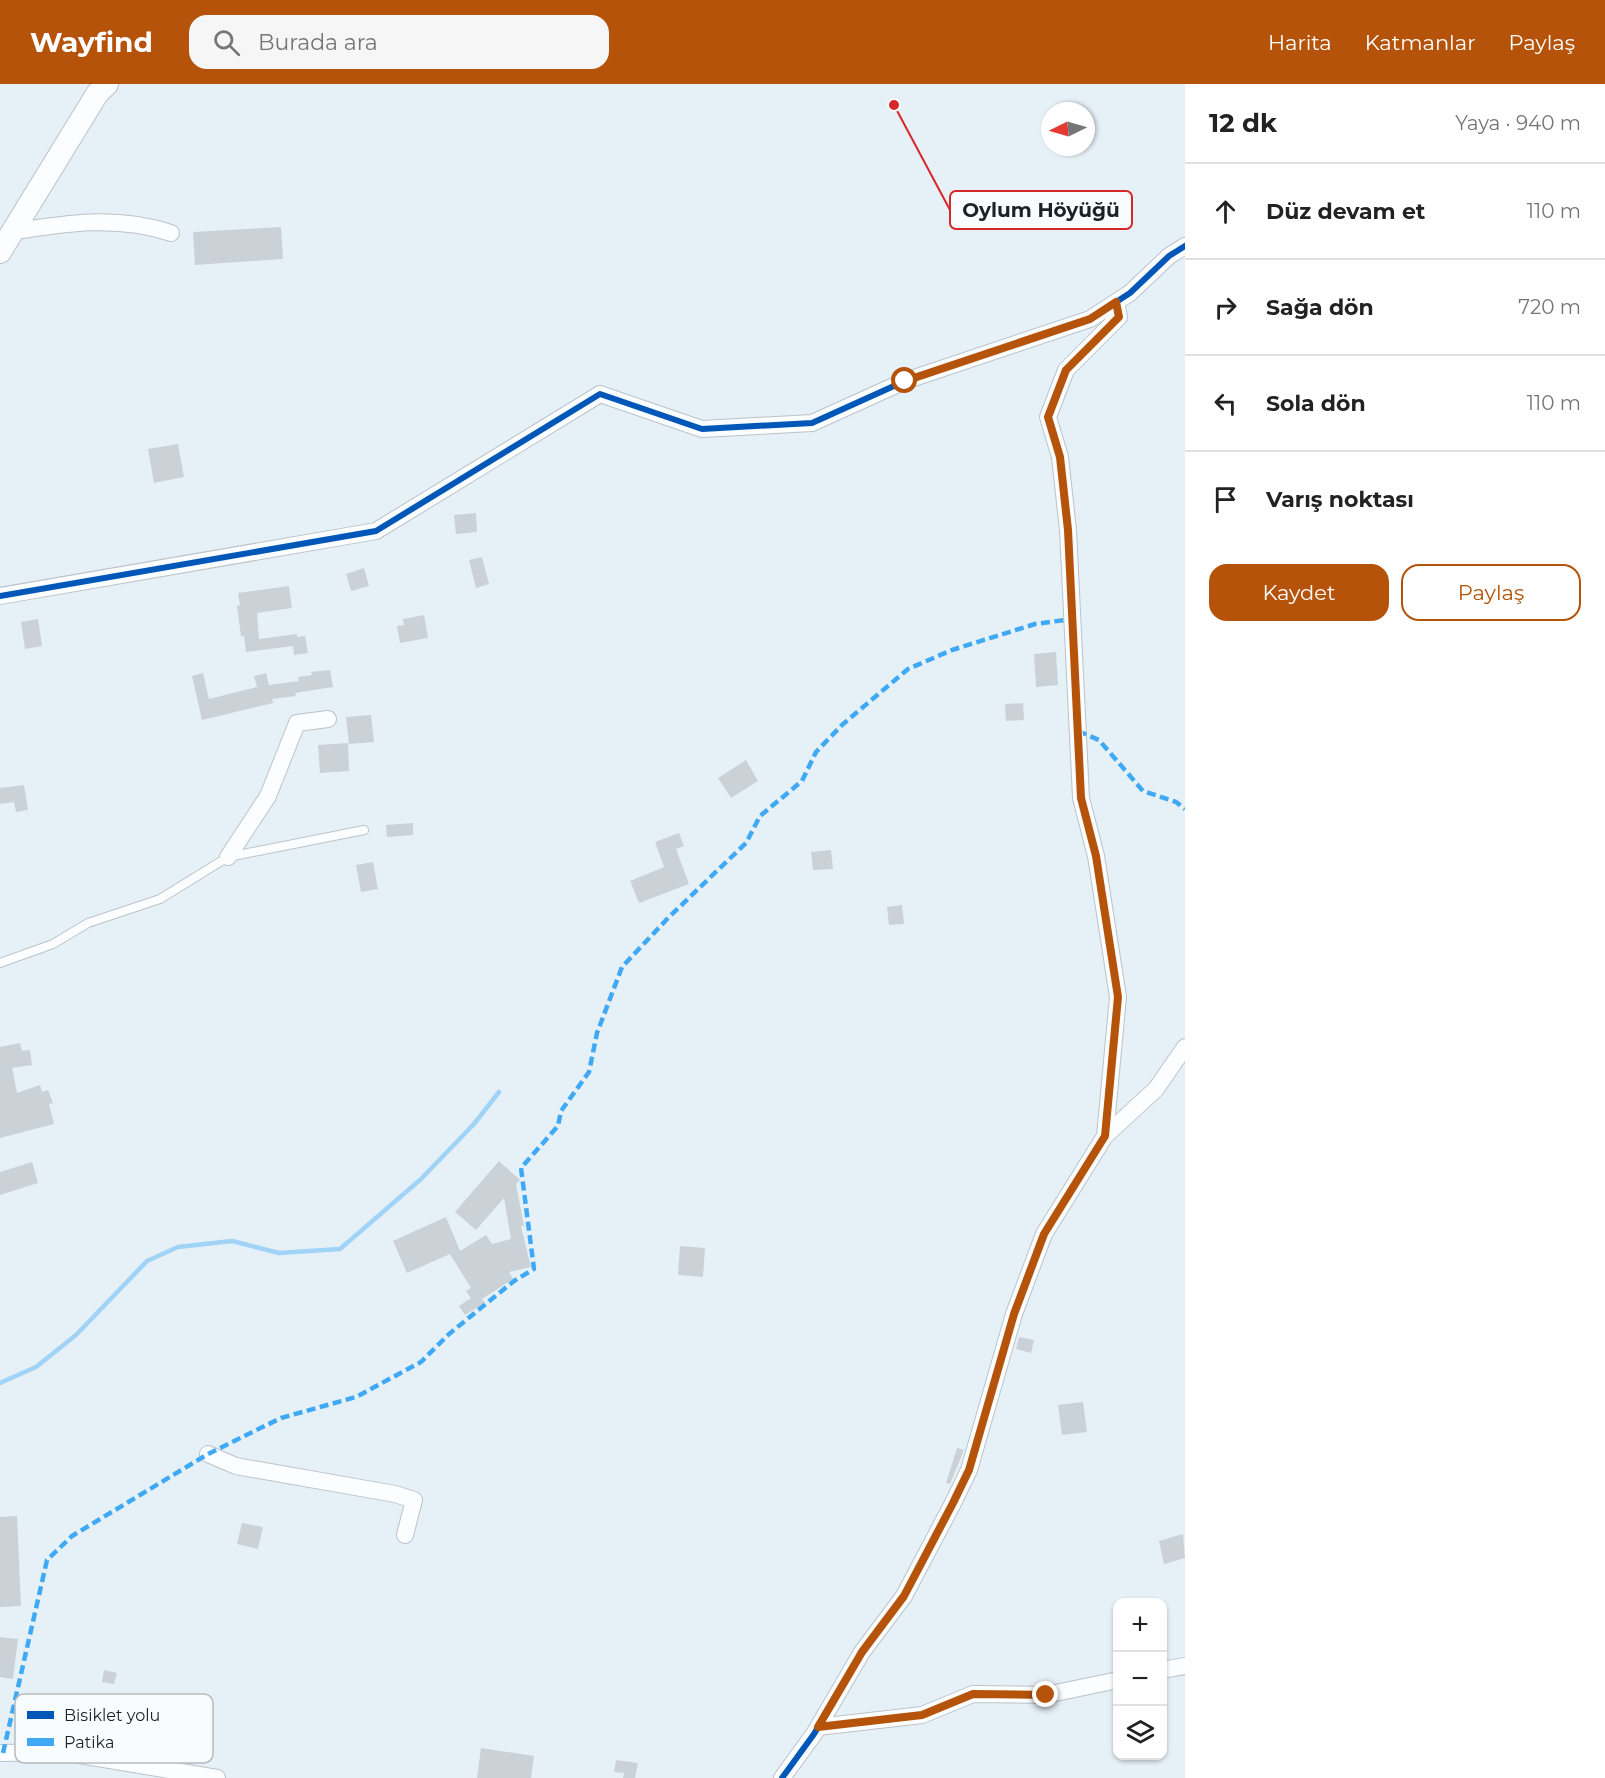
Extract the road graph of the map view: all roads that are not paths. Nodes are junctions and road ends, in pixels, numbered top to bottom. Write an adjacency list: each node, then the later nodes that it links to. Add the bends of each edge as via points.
1 (107, 84): 2 (street)
2 (10, 232): 3 (street, via 121,221); 5 (street)
3 (171, 233)
4 (1185, 246): 6 (street)
5 (0, 252)
6 (1116, 302): 7 (street, via 1090,319 905,381 812,423 702,429 600,394 376,531); 13 (street, via 1119,317 1066,370 1048,417 1060,457 1068,530 1081,798 1096,856 1118,997)
7 (0, 596)
8 (328, 718): 10 (street, via 297,723 268,796)
9 (364, 830): 10 (lane)
10 (228, 857): 11 (lane, via 160,899 88,923 53,944)
11 (0, 963)
12 (1185, 1047): 13 (street, via 1156,1089)
13 (1105, 1136): 19 (street, via 1044,1234 1014,1314 969,1470 953,1503 904,1596 862,1652)
14 (208, 1454): 15 (street, via 236,1466 414,1500)
15 (405, 1535)
16 (1185, 1666): 17 (street)
17 (1167, 1669)
18 (1113, 1681): 19 (street, via 1046,1695 973,1694 922,1715)
19 (818, 1727): 24 (street)
20 (0, 1753): 21 (street)
21 (15, 1753)
22 (128, 1763): 23 (street)
23 (217, 1778)
24 (782, 1778)

